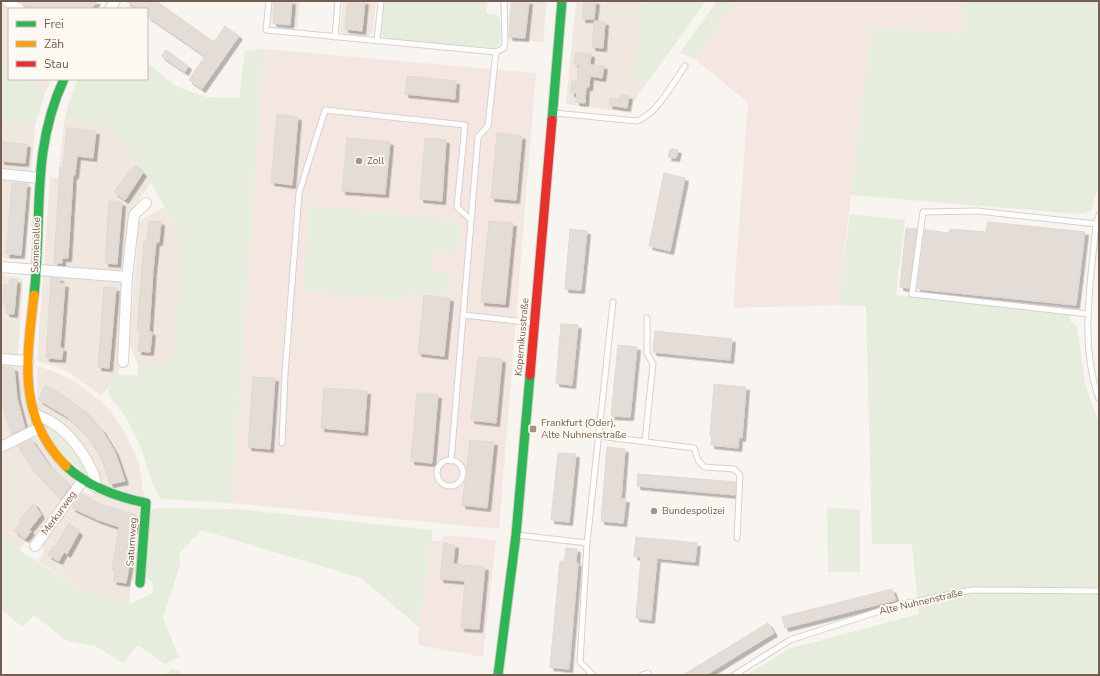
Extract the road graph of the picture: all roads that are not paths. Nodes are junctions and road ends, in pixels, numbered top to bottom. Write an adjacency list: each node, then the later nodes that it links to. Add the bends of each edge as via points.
1 (7, 1): 7 (street)
2 (269, 1): 8 (lane, via 266,30)
3 (338, 1): 8 (lane)
4 (381, 1): 9 (lane)
5 (504, 1): 10 (lane, via 505,42 504,48)
6 (562, 1): 13 (main road, Kopernikusstraße)
7 (18, 8)
8 (335, 37): 9 (lane)
9 (377, 41): 10 (lane)
10 (496, 52): 18 (lane, via 488,126 478,137)
11 (685, 66): 13 (lane, via 654,110 637,121)
12 (64, 80): 15 (main road, Sonnenallee, via 51,111)
13 (552, 112): 27 (main road, Kopernikusstraße)
14 (1, 174): 15 (street)
15 (40, 178): 21 (main road, Sonnenallee)
16 (146, 203): 22 (street, via 134,215)
17 (1099, 215): 19 (lane)
18 (471, 220): 25 (lane); 36 (lane, via 457,207 465,125 325,110 299,193)
19 (1096, 224): 24 (lane); 24 (lane, via 977,211 923,212 912,294)
20 (1, 267): 21 (street)
21 (36, 270): 22 (street); 29 (main road, Sonnenallee)
22 (127, 277): 30 (street)
23 (613, 302): 34 (lane)
24 (1088, 314): 31 (lane, via 1092,380)
25 (464, 315): 27 (lane); 38 (lane)
26 (647, 318): 35 (lane, via 647,353 653,364)
27 (534, 323): 42 (main road, Kopernikusstraße)
28 (1, 359): 29 (street)
29 (28, 361): 32 (main road, Sonnenallee, via 28,384)
30 (123, 362)
31 (1099, 400)
32 (34, 414): 33 (main road, Sonnenallee); 40 (street, via 51,422 75,441 94,476)
33 (39, 428): 37 (street); 39 (main road, Sonnenallee, via 61,461)
34 (599, 436): 35 (lane); 44 (lane)
35 (645, 441): 43 (lane, via 694,448 698,460 704,467 734,470 740,475)
36 (282, 443)
37 (1, 447)
38 (451, 461): 38 (lane, via 440,464 437,475 443,485 451,486 458,483 462,476 461,467)
39 (83, 480): 40 (main road, Sonnenallee); 45 (street, Merkurweg)
40 (95, 487): 41 (main road, Sonnenallee, via 117,497)
41 (146, 503): 46 (main road, Saturnweg)
42 (516, 535): 44 (lane); 48 (main road, Kopernikusstraße)
43 (737, 538)
44 (587, 543): 49 (lane, via 580,662)
45 (36, 546)
46 (140, 583)
47 (1099, 591): 52 (lane, Alte Nuhnenstraße, via 972,590 898,605 790,640)
48 (498, 675)
49 (593, 675)
50 (642, 675): 51 (lane)
51 (649, 675)
52 (734, 675)

